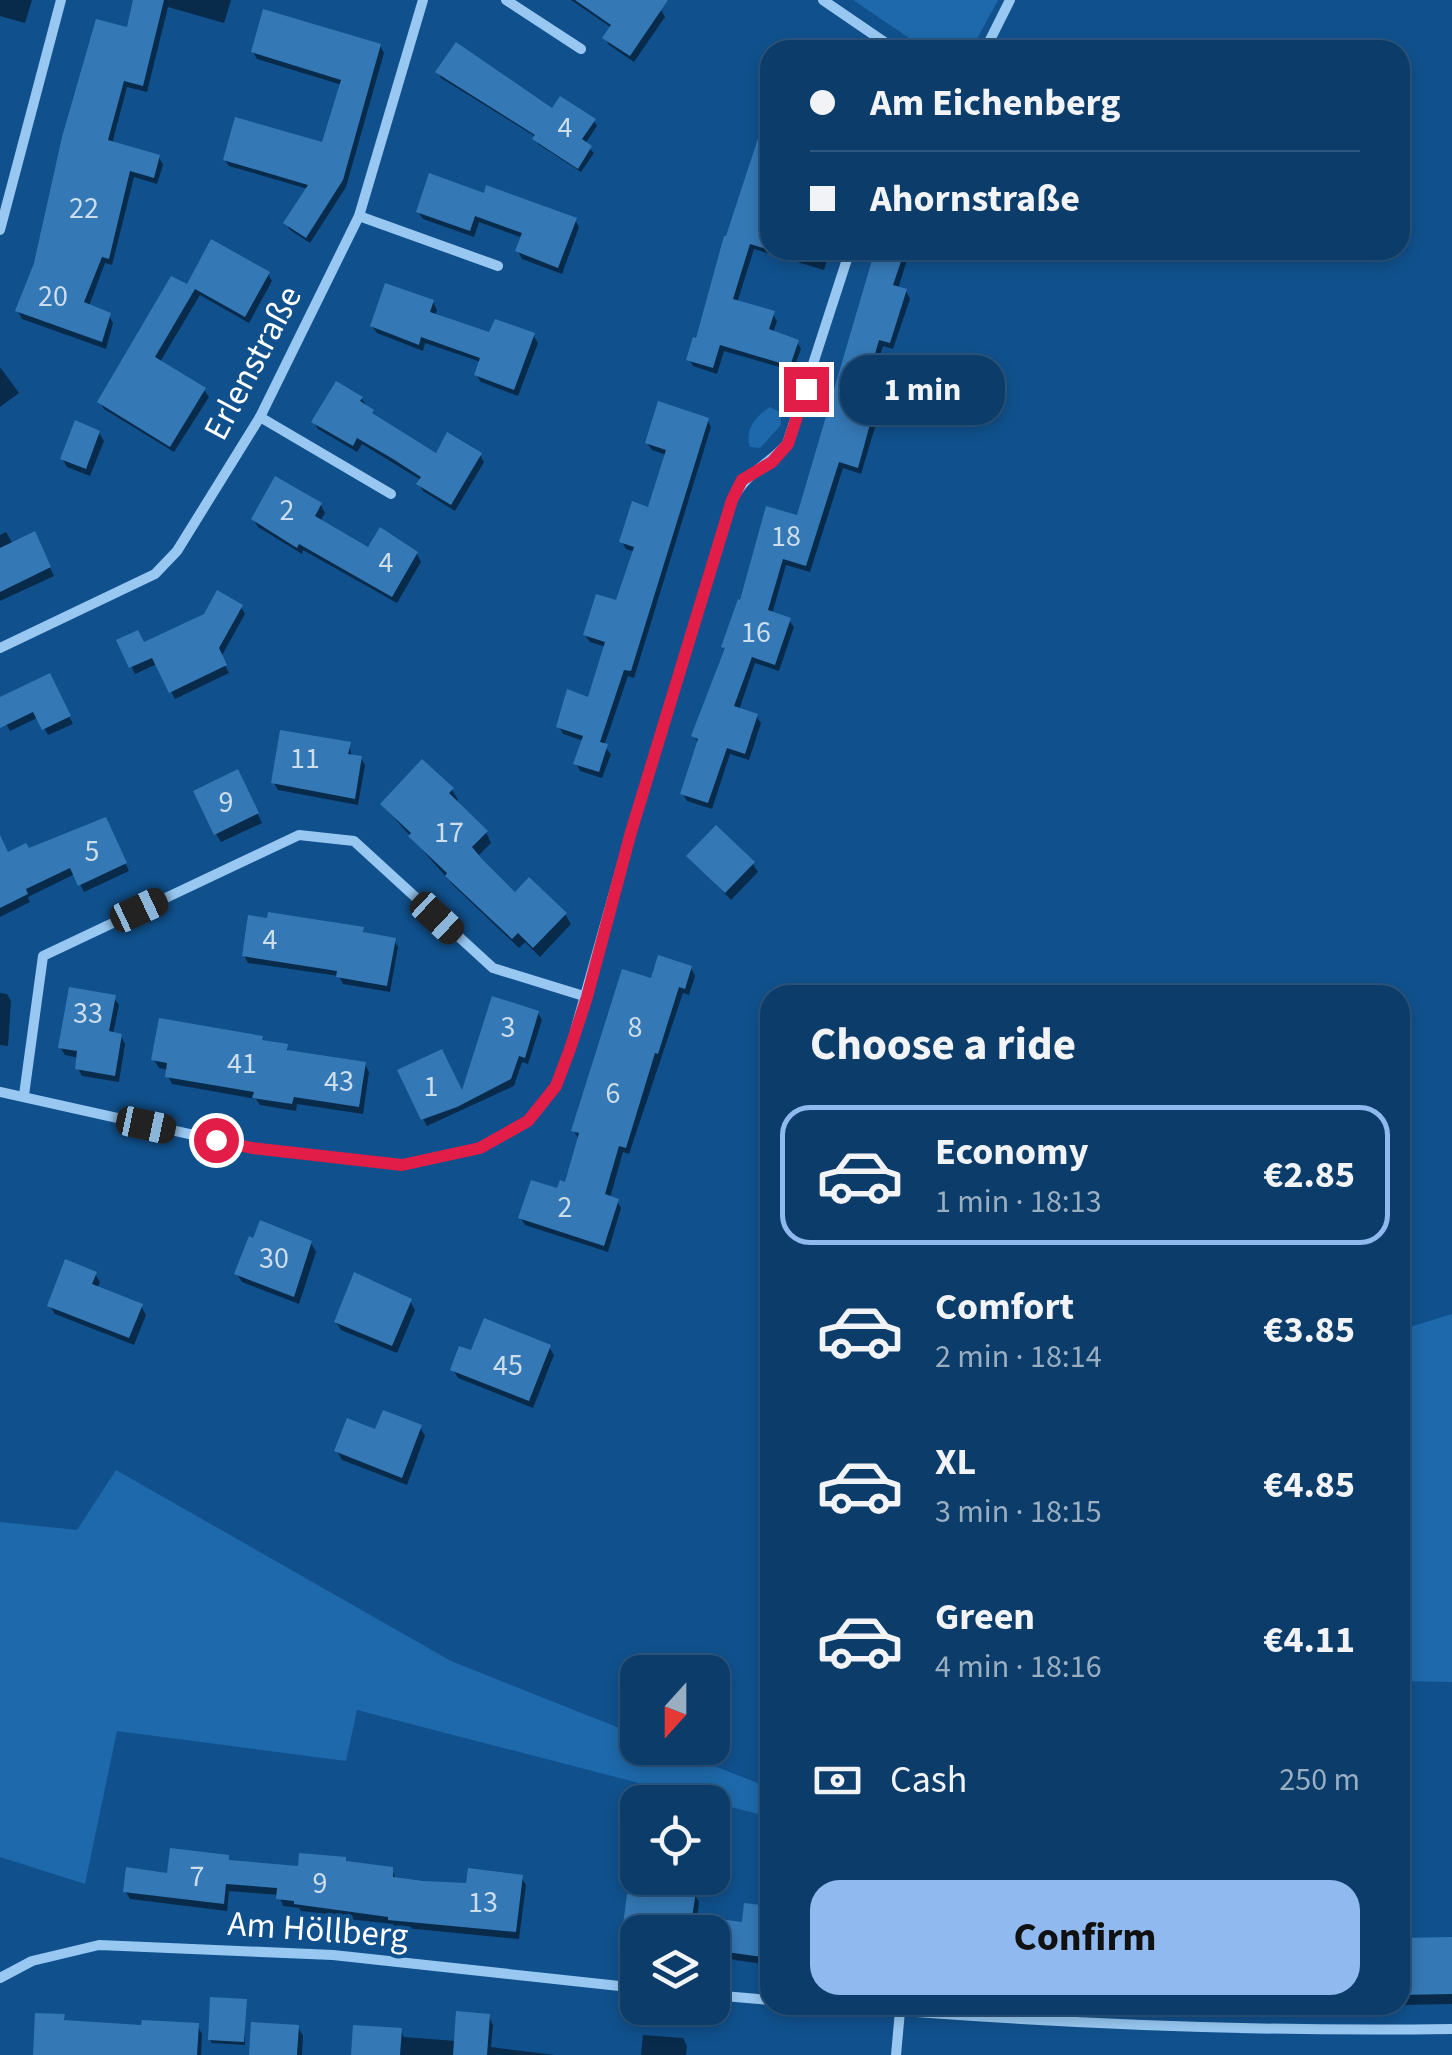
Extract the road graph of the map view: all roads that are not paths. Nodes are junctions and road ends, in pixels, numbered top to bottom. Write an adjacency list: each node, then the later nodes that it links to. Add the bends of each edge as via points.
1 (62, 0): 10 (street)
2 (423, 0): 9 (street, Erlenstraße)
3 (506, 0): 8 (street)
4 (823, 0): 6 (street)
5 (1010, 0): 7 (street)
6 (881, 40)
7 (991, 40)
8 (582, 49)
9 (360, 216): 12 (street); 13 (street, Erlenstraße)
10 (0, 230)
11 (847, 260): 16 (street, via 788,444 742,480 732,500)
12 (498, 266)
13 (260, 417): 14 (street); 15 (street, Erlenstraße, via 178,551 154,574)
14 (391, 494)
15 (0, 648)
16 (587, 997): 18 (street, via 556,1086 528,1121 480,1148 402,1165 252,1148); 18 (street, via 492,968 354,841 299,835 43,956)
17 (0, 1092): 18 (street)
18 (24, 1095)
19 (0, 1978): 20 (street, Am Höllberg, via 32,1961 99,1945 332,1955)
20 (620, 1986)
21 (730, 1997): 22 (street)
22 (760, 1999)
23 (900, 2015): 26 (street)
24 (975, 2015): 25 (street, via 1258,2030)
25 (1452, 2030)
26 (896, 2055)

